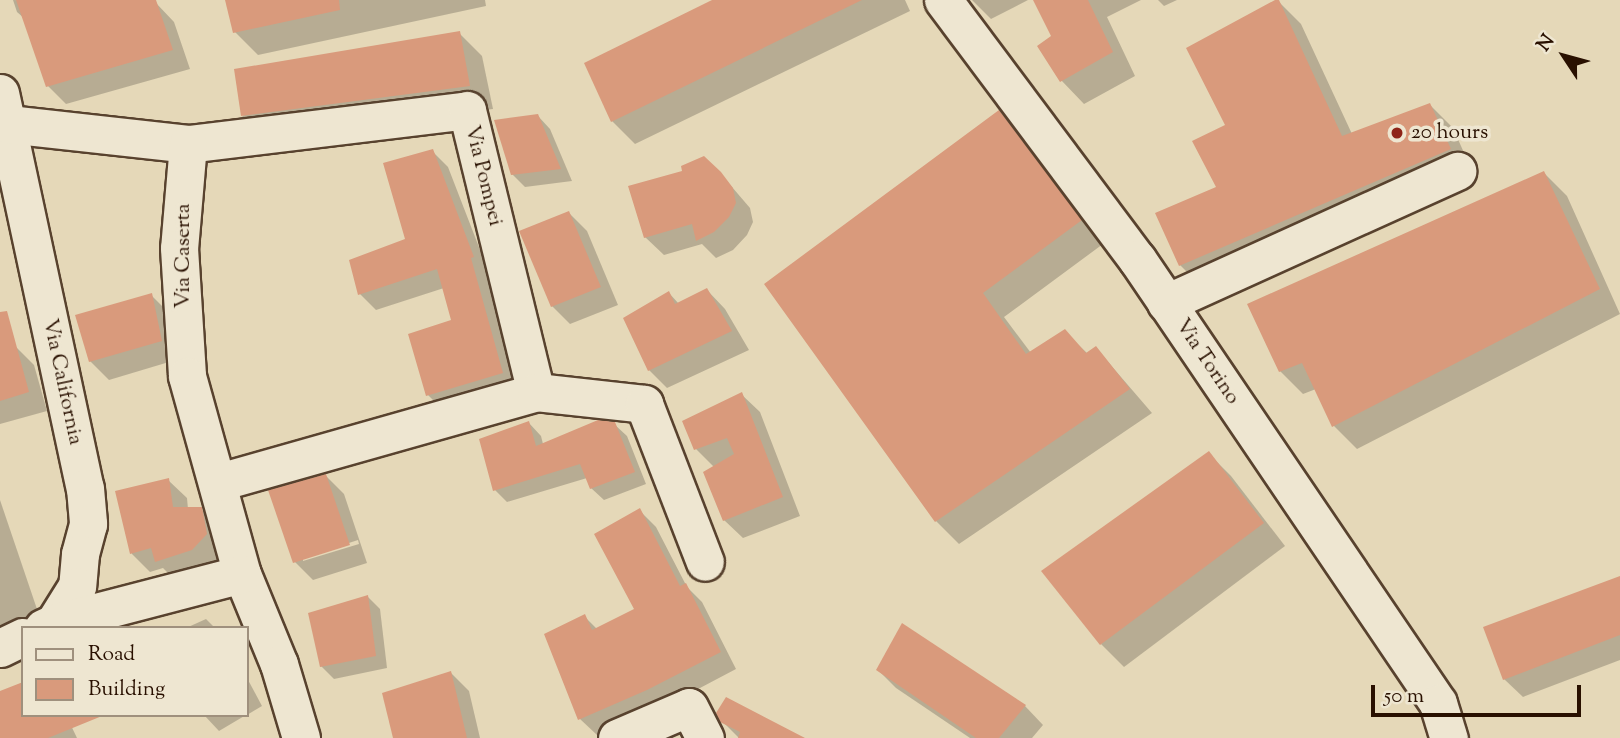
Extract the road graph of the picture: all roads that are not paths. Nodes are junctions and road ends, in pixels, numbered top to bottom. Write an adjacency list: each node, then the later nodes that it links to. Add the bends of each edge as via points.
1 (943, 0): 5 (street, Via Torino)
2 (4, 109): 3 (street); 10 (street, Via California, via 85,488 88,524 77,586)
3 (188, 144): 6 (street, Via Pompei, via 467,110); 7 (street, Via Caserta, via 179,248 187,376)
4 (1457, 172): 5 (street)
5 (1166, 303): 17 (street, Via Torino, via 1438,703)
6 (536, 391): 7 (street); 8 (street, via 645,404)
7 (219, 482): 9 (street, Via Caserta)
8 (705, 562)
9 (242, 574): 11 (street); 14 (street, Via Caserta, via 279,664)
10 (43, 626)
11 (51, 626)
12 (21, 638): 13 (street)
13 (0, 648)
14 (301, 738)
15 (617, 738): 16 (street, via 689,707)
16 (705, 738)
17 (1449, 738)

